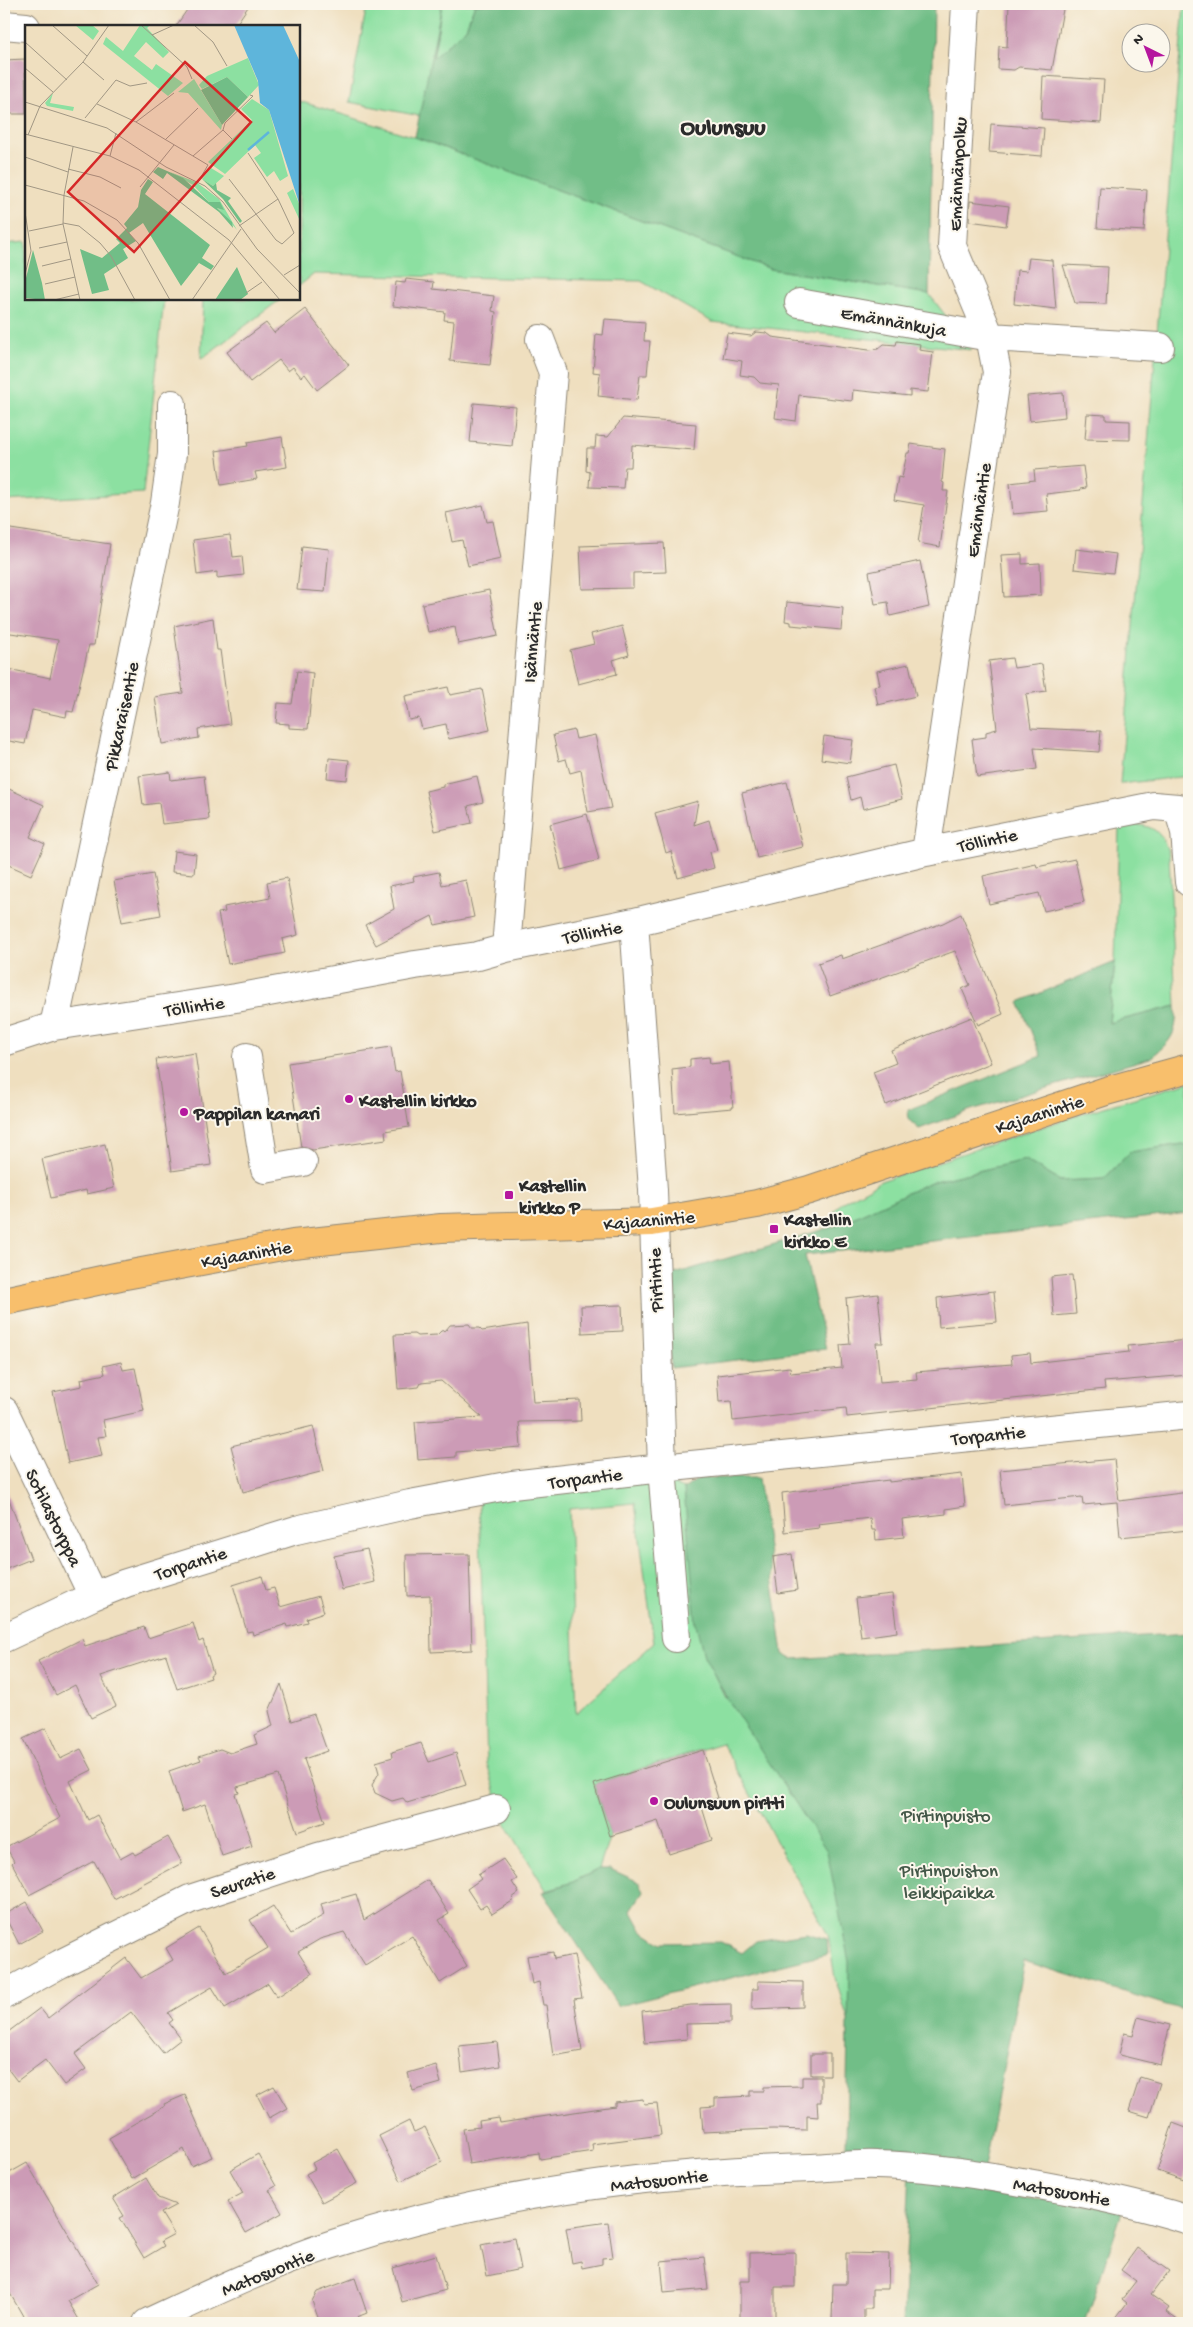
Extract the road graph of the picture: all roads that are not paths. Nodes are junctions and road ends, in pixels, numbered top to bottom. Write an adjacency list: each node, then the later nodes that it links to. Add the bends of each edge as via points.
1 (966, 4): 5 (street, Emännänpolku, via 952,246)
2 (4, 25): 3 (street)
3 (25, 27)
4 (798, 303): 5 (street, Emännänkuja)
5 (990, 337): 7 (street); 9 (street, Emännäntie, via 997,372)
6 (540, 339): 12 (street, Isännäntie, via 553,373)
7 (1160, 347)
8 (172, 404): 13 (street, Pikkaraisentie, via 172,454 165,503)
9 (926, 852): 10 (street, Töllintie, via 1154,806 1178,808 1185,832); 11 (street, Töllintie)
10 (1189, 882)
11 (634, 922): 12 (street, Töllintie); 18 (street, Pirtintie)
12 (506, 948): 13 (street, Töllintie, via 478,956 236,998)
13 (54, 1026): 14 (street, Töllintie)
14 (4, 1042)
15 (247, 1057): 17 (street, via 265,1170)
16 (1189, 1068): 18 (main road, Kajaanintie, via 1106,1090 809,1190 757,1204)
17 (303, 1162)
18 (652, 1222): 19 (main road, Kajaanintie, via 441,1228 293,1244); 22 (street, Pirtintie)
19 (4, 1301)
20 (4, 1411): 23 (street, Sotilastorppa)
21 (1189, 1415): 22 (street, Torpantie)
22 (662, 1468): 23 (street, Torpantie, via 512,1485 410,1504 273,1536); 25 (street, Pirtintie)
23 (93, 1596): 24 (street, Torpantie)
24 (4, 1638)
25 (676, 1638)
26 (496, 1809): 27 (street, Seuratie, via 318,1857 190,1898)
27 (4, 1995)
28 (1189, 2220): 29 (street, Matosuontie, via 1102,2196 977,2175 877,2165 678,2176 473,2205 411,2222 320,2248 246,2277)
29 (146, 2323)

